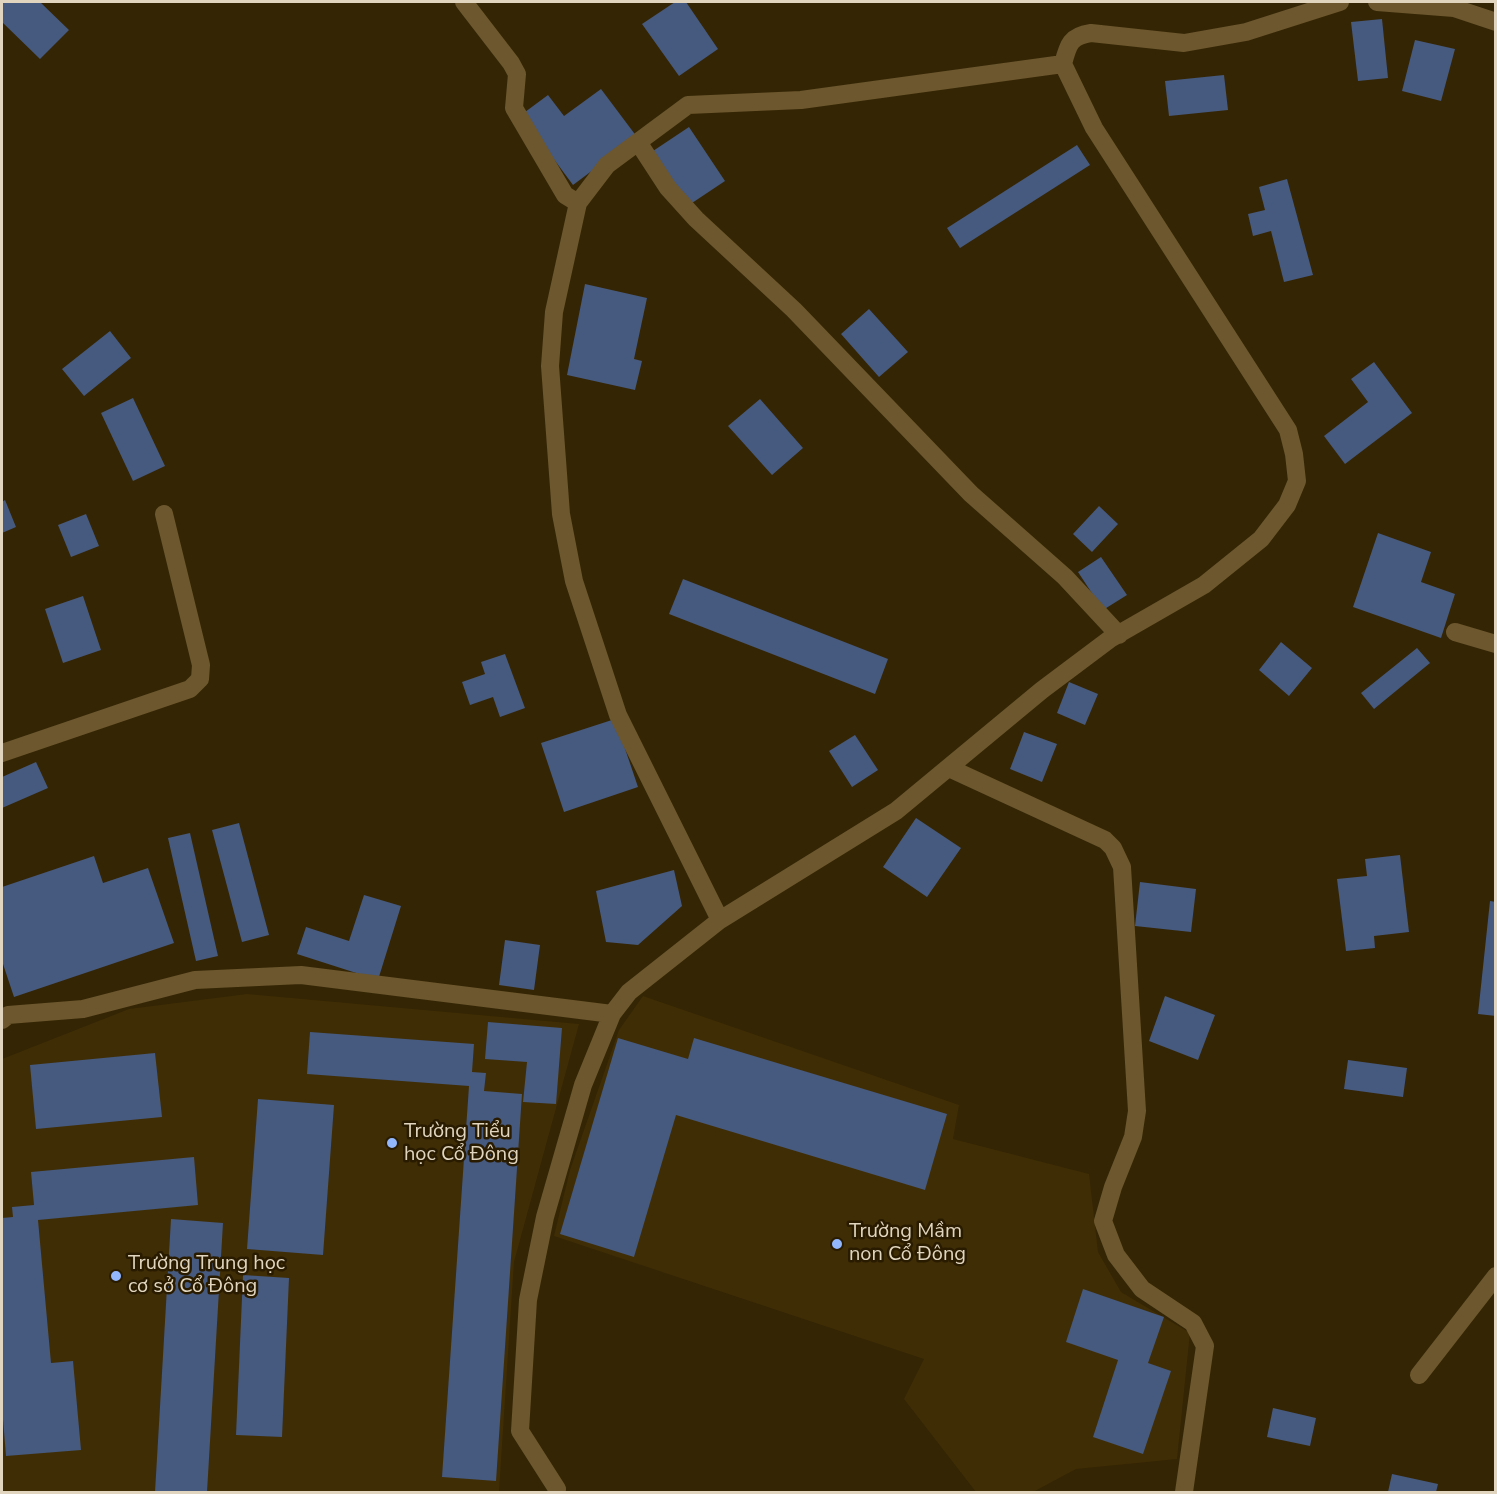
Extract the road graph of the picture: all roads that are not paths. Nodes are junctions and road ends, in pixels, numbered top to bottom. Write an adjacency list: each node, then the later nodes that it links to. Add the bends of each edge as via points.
1 (464, 2): 7 (street, via 512,63 517,74 514,108 565,195)
2 (1340, 2): 5 (street, via 1246,32 1184,43 1079,34 1068,44)
3 (1377, 2): 4 (street, via 1454,8)
4 (1496, 22)
5 (1063, 64): 6 (street, via 801,100 688,105); 10 (street, via 1094,128 1288,430 1297,481 1287,505 1261,539 1204,585)
6 (638, 142): 7 (street, via 607,165); 10 (street, via 668,188 696,219 794,310 971,494 1065,576)
7 (578, 203): 14 (street, via 554,312 550,366 565,536 587,625 618,715)
8 (164, 514): 12 (street, via 201,665 200,679 190,689)
9 (1455, 632): 11 (street)
10 (1119, 635): 13 (street, via 1042,690)
11 (1496, 644)
12 (2, 753)
13 (949, 768): 14 (street, via 896,811); 20 (street, via 1105,840 1122,867 1137,1111 1133,1137 1103,1221 1116,1255 1142,1288 1193,1323 1205,1346)
14 (720, 920): 16 (street, via 629,992)
15 (4, 1011): 16 (street, via 83,1009 195,980 301,975)
16 (612, 1014): 19 (street, via 577,1107 545,1217 528,1300 520,1431)
17 (1496, 1276): 18 (street)
18 (1419, 1375)
19 (557, 1489)
20 (1184, 1492)

